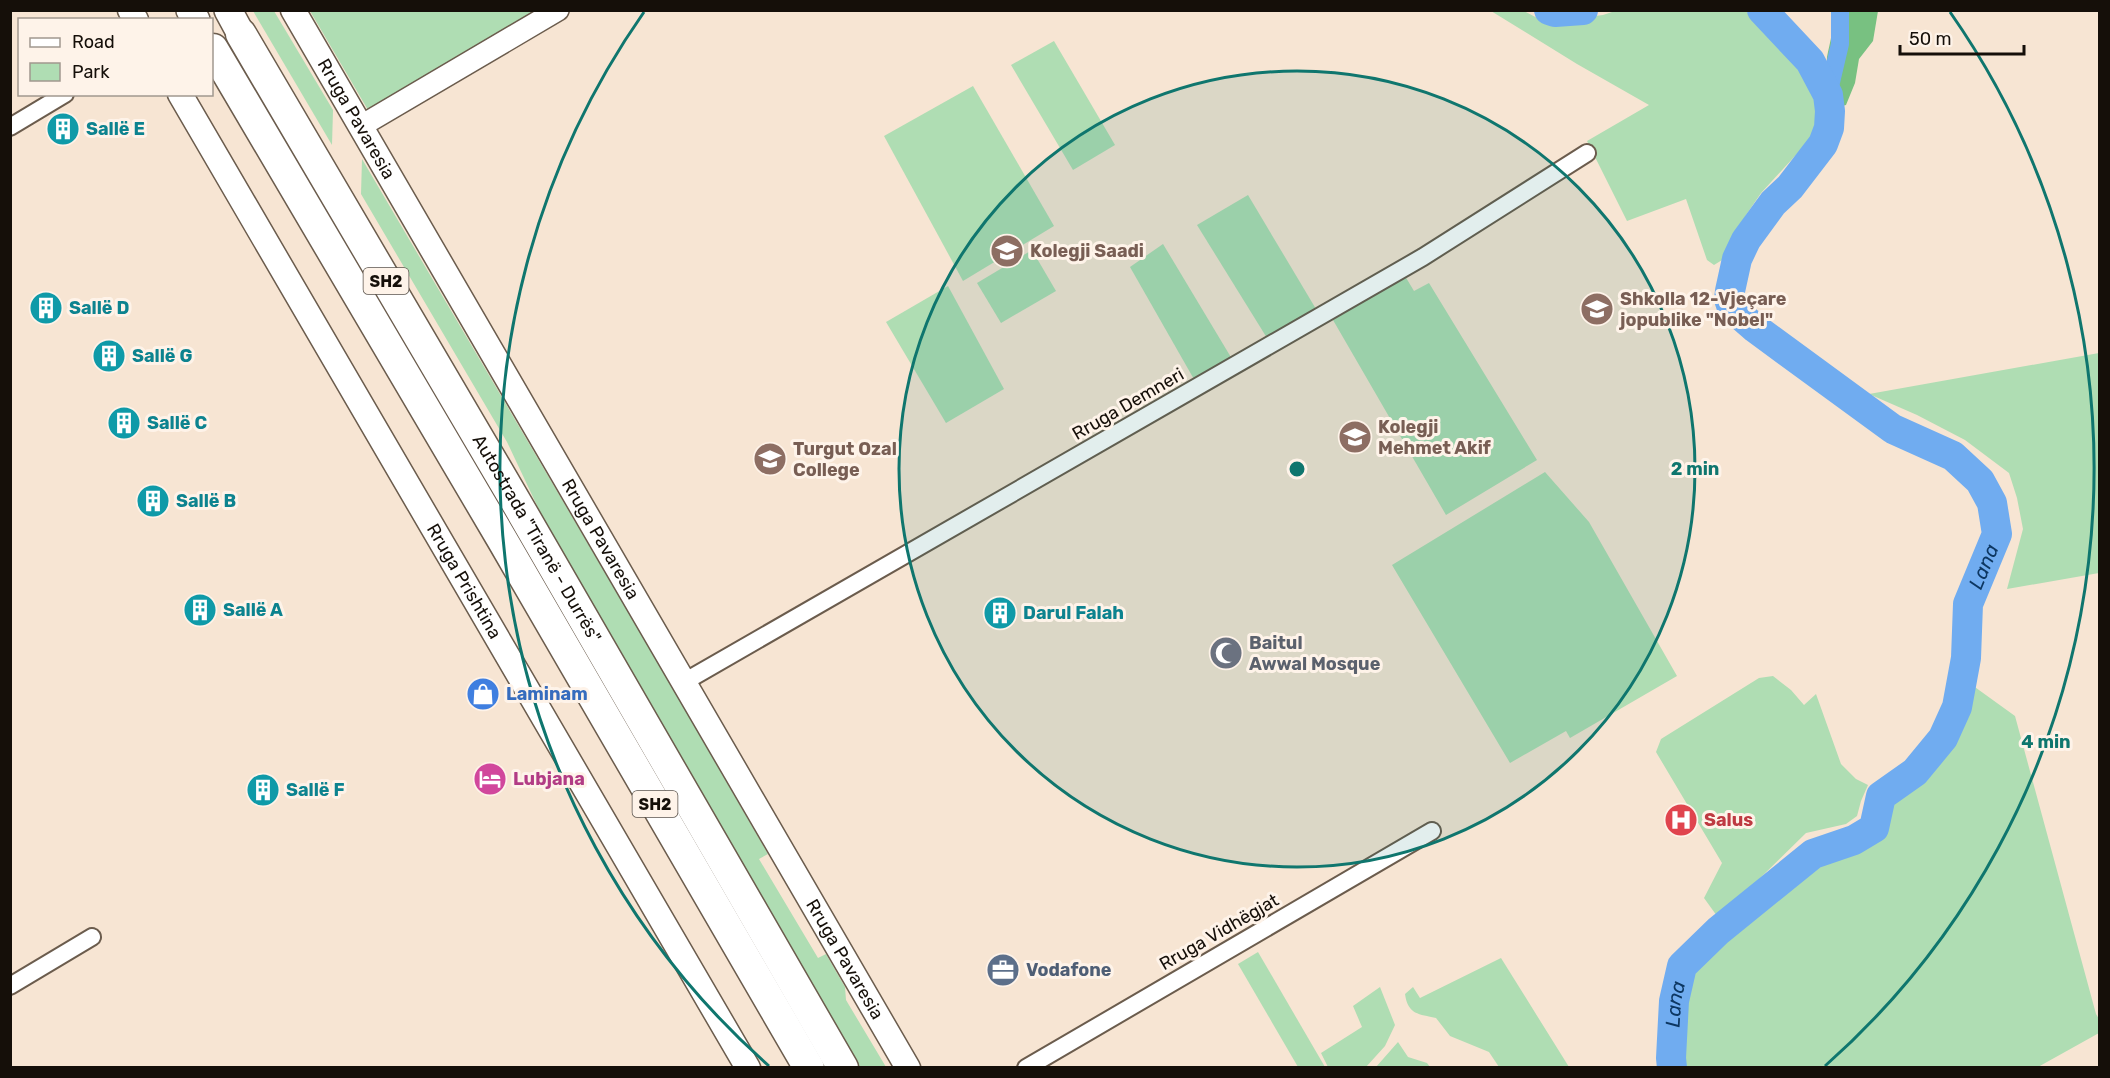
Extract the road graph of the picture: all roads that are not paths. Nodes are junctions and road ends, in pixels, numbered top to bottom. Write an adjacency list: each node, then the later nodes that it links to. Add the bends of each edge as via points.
1 (294, 10): 7 (main road, Rruga Pavaresia)
2 (558, 10): 7 (street)
3 (235, 22): 16 (highway, Autostrada "Tiranë - Durrës" / SH2)
4 (213, 50): 15 (highway, Autostrada "Tiranë - Durrës" / SH2)
5 (62, 96): 8 (street)
6 (181, 96): 14 (main road, Rruga Prishtina)
7 (361, 126): 10 (main road, Rruga Pavaresia)
8 (10, 128)
9 (1587, 153): 10 (street, Rruga Demneri, via 1423,257)
10 (684, 682): 17 (main road, Rruga Pavaresia)
11 (1432, 831): 18 (street, Rruga Vidhëgjat)
12 (92, 937): 13 (street)
13 (10, 986)
14 (748, 1068)
15 (809, 1068)
16 (843, 1068)
17 (908, 1068)
18 (1026, 1068)

